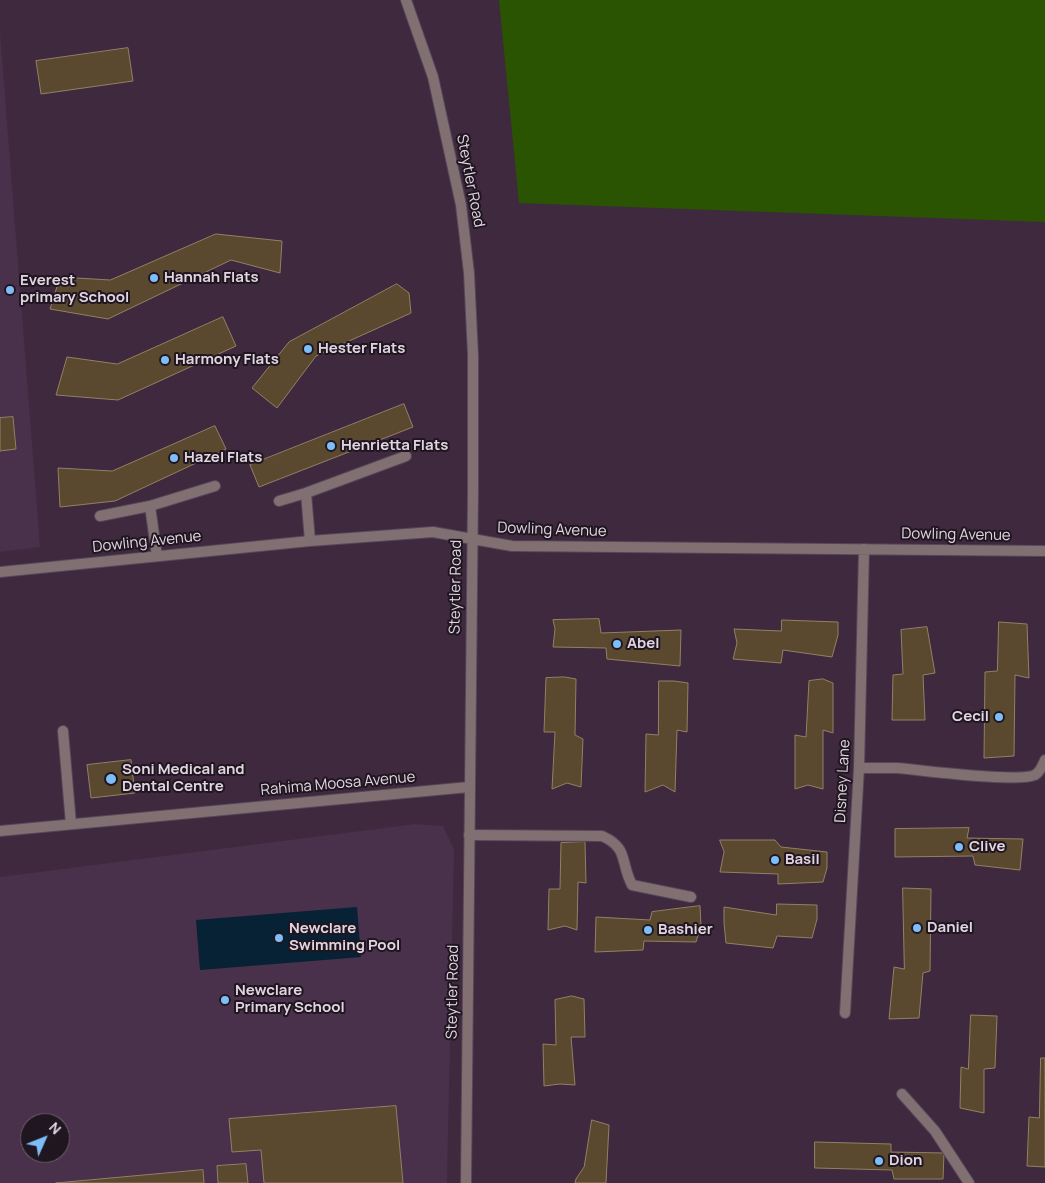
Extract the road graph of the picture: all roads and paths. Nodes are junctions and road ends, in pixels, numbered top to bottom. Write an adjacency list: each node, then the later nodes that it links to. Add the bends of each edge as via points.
1 (406, 0): 8 (street, Steytler Road, via 433,77 461,205 470,273)
2 (406, 456): 4 (street)
3 (215, 486): 6 (street)
4 (306, 493): 5 (street); 9 (street)
5 (279, 501)
6 (150, 506): 7 (street); 12 (street)
7 (100, 516)
8 (472, 539): 9 (street, Dowling Avenue, via 433,532); 10 (street, Dowling Avenue, via 520,546); 17 (street, Steytler Road)
9 (310, 541): 12 (street, Dowling Avenue)
10 (864, 549): 11 (street, Dowling Avenue); 16 (street, Disney Lane)
11 (1045, 551)
12 (157, 556): 13 (street, Dowling Avenue)
13 (0, 572)
14 (63, 732): 18 (street)
15 (1045, 760): 16 (street, via 1036,774 1026,777)
16 (859, 768): 22 (street, Disney Lane)
17 (469, 787): 18 (street, Rahima Moosa Avenue); 20 (street, Steytler Road)
18 (71, 824): 19 (street, Rahima Moosa Avenue)
19 (0, 831)
20 (469, 835): 21 (street, via 602,836 620,848 632,885); 24 (street, Steytler Road)
21 (691, 897)
22 (846, 1013)
23 (902, 1094): 25 (street, via 935,1131)
24 (466, 1183)
25 (969, 1183)

